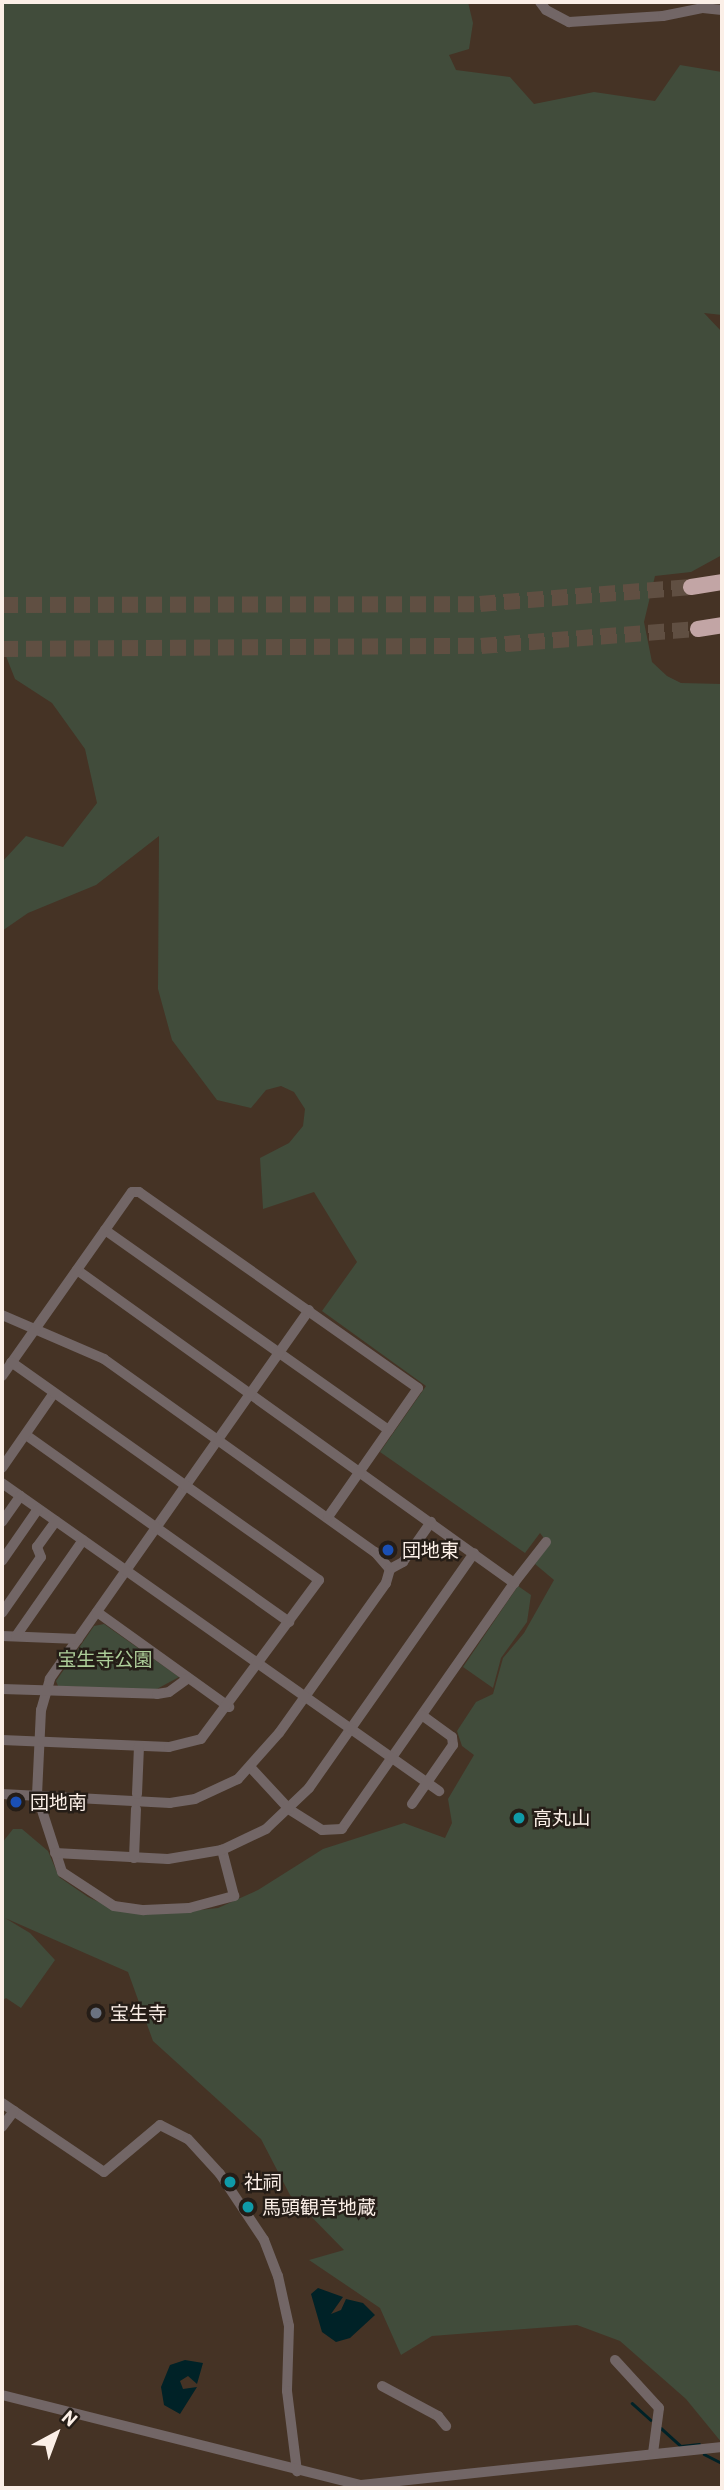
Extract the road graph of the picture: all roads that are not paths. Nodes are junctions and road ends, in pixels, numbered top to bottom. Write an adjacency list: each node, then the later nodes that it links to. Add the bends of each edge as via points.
1 (540, 2): 2 (street, via 569,22 663,16 702,8)
2 (722, 10)
3 (722, 582): 4 (highway)
4 (691, 587)
5 (722, 625): 6 (highway)
6 (698, 629)
7 (105, 1230): 8 (street); 9 (street, via 132,1192 139,1192); 12 (street)
8 (77, 1270): 11 (street); 16 (street)
9 (309, 1310): 12 (street); 17 (street, via 418,1388)
10 (2, 1315): 11 (street)
11 (35, 1329): 13 (street); 19 (street, via 104,1359)
12 (279, 1352): 16 (street); 17 (street)
13 (11, 1362): 14 (street); 15 (street)
14 (2, 1376)
15 (54, 1393): 18 (street); 23 (street)
16 (250, 1395): 19 (street); 21 (street)
17 (389, 1430): 21 (street)
18 (26, 1434): 20 (street); 30 (street)
19 (218, 1440): 23 (street); 26 (street)
20 (2, 1468)
21 (360, 1473): 26 (street); 29 (street)
22 (2, 1483): 24 (street)
23 (186, 1486): 30 (street); 40 (street, via 319,1580)
24 (20, 1496): 25 (street); 28 (street)
25 (38, 1509): 27 (street); 34 (street)
26 (328, 1517): 35 (street, via 386,1560)
27 (56, 1521): 31 (street); 39 (street, via 37,1547 41,1557)
28 (2, 1522)
29 (431, 1522): 33 (street); 35 (street, via 403,1562)
30 (156, 1528): 36 (street); 40 (street)
31 (83, 1540): 36 (street); 42 (street)
32 (546, 1542): 37 (street)
33 (474, 1553): 37 (street); 51 (street)
34 (2, 1561)
35 (390, 1569): 48 (street, via 386,1583)
36 (126, 1570): 38 (street); 44 (street)
37 (514, 1583): 50 (street)
38 (97, 1612): 43 (street); 45 (street)
39 (2, 1613)
40 (289, 1622): 44 (street)
41 (2, 1636): 42 (street)
42 (16, 1636): 43 (street)
43 (79, 1639): 47 (street)
44 (259, 1665): 48 (street); 49 (street)
45 (188, 1678): 47 (street, via 169,1692 157,1694); 49 (street)
46 (2, 1689): 47 (street)
47 (45, 1691): 53 (street)
48 (304, 1696): 51 (street); 56 (street)
49 (229, 1707): 54 (street, via 201,1739 169,1747)
50 (422, 1715): 55 (street); 57 (street, via 452,1737 453,1745)
51 (349, 1728): 55 (street); 64 (street)
52 (2, 1740): 53 (street)
53 (39, 1741): 54 (street); 61 (street)
54 (139, 1746): 60 (street)
55 (392, 1758): 57 (street); 64 (street, via 342,1829 322,1830)
56 (251, 1768): 61 (street, via 218,1791 170,1803); 64 (street)
57 (428, 1783): 58 (street); 62 (street)
58 (439, 1791)
59 (2, 1794): 61 (street)
60 (137, 1794)
61 (37, 1795): 66 (street)
62 (412, 1804)
63 (136, 1809): 67 (street)
64 (289, 1809): 65 (street, via 266,1829)
65 (222, 1850): 66 (street, via 234,1896 164,1910 114,1906 62,1872); 67 (street)
66 (55, 1853): 67 (street)
67 (134, 1858)
68 (2, 2103): 69 (street)
69 (14, 2111): 70 (street); 77 (street, via 104,2172 160,2125 188,2139 220,2174 264,2239 278,2276 289,2326 288,2391)
70 (2, 2127)
71 (615, 2360): 76 (street, via 659,2407)
72 (382, 2386): 74 (street, via 438,2416)
73 (2, 2395): 77 (street)
74 (446, 2426)
75 (722, 2447): 76 (street)
76 (653, 2453): 77 (street, via 383,2484 344,2483)
77 (297, 2471)

